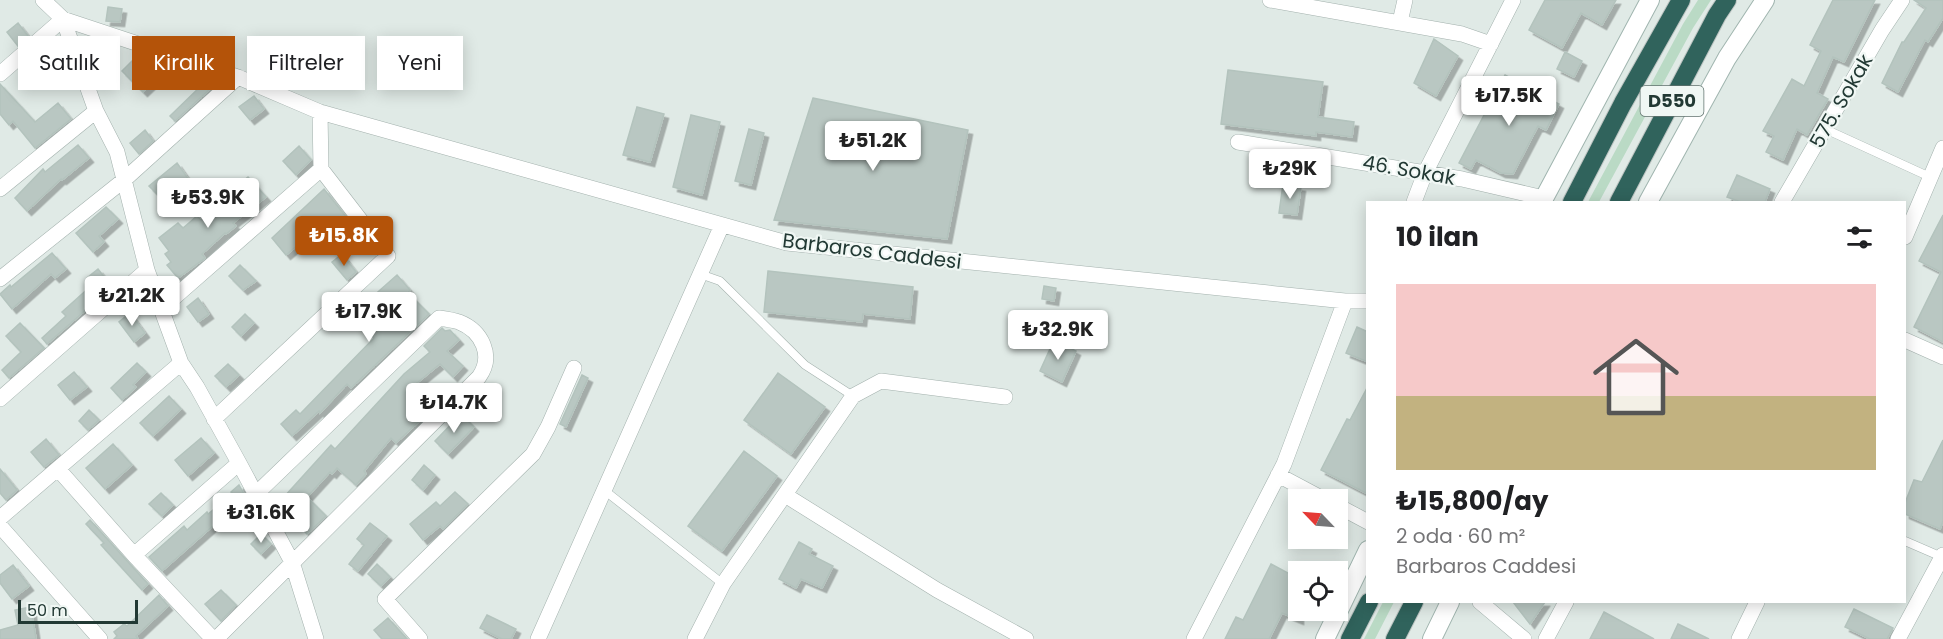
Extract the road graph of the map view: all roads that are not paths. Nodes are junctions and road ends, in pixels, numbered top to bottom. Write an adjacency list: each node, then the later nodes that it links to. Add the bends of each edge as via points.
1 (43, 0): 10 (street)
2 (1270, 0): 11 (street)
3 (1405, 0): 11 (street)
4 (1513, 0): 12 (street)
5 (1650, 0): 25 (main road)
6 (1681, 0): 27 (highway, D550)
7 (1727, 0): 28 (highway, D550)
8 (1765, 0): 29 (main road, via 1727,58)
9 (1902, 0): 17 (street, 575. Sokak)
10 (63, 19): 13 (street); 14 (street, Barbaros Caddesi); 15 (street)
11 (1400, 22): 12 (street)
12 (1491, 44): 21 (street)
13 (0, 74)
14 (238, 77): 16 (street, Barbaros Caddesi); 23 (street)
15 (96, 111): 23 (street, via 117,152); 24 (street)
16 (320, 112): 20 (street); 31 (street, Barbaros Caddesi)
17 (1825, 129): 22 (lane); 30 (street, 575. Sokak)
18 (1238, 142): 21 (street, 46. Sokak)
19 (1943, 148): 22 (street)
20 (321, 169): 38 (street); 46 (street, via 388,256)
21 (1425, 173): 25 (street, 46. Sokak); 26 (street)
22 (1930, 177): 32 (street)
23 (124, 180): 33 (street); 35 (street)
24 (0, 189)
25 (1543, 200)
26 (1414, 201)
27 (1573, 201)
28 (1620, 201)
29 (1649, 201)
30 (1783, 201)
31 (722, 225): 34 (street); 36 (street, Barbaros Caddesi, via 787,243)
32 (1906, 235)
33 (147, 270): 38 (street); 45 (street)
34 (700, 274): 43 (lane, via 720,281 805,364); 51 (street)
35 (0, 279)
36 (1345, 300): 37 (street, Barbaros Caddesi); 49 (street)
37 (1366, 301)
38 (161, 309): 41 (street)
39 (1906, 340): 40 (street)
40 (1943, 357)
41 (181, 363): 46 (street); 48 (street)
42 (574, 368): 73 (street, via 532,454 385,599)
43 (853, 396): 44 (street, via 881,381); 53 (street)
44 (1005, 397)
45 (0, 399)
46 (214, 419): 47 (street)
47 (239, 463): 52 (street); 60 (street)
48 (58, 469): 55 (street); 60 (street)
49 (1278, 475): 50 (street); 77 (street)
50 (1304, 489)
51 (604, 490): 63 (lane); 74 (street)
52 (255, 495): 62 (street); 62 (street, via 439,318 466,326 479,338 486,360 479,377)
53 (784, 495): 63 (street); 76 (street, via 936,590)
54 (1348, 511): 56 (street)
55 (0, 518)
56 (1366, 521)
57 (0, 526): 70 (street)
58 (1906, 541): 61 (lane)
59 (1366, 554): 78 (main road)
60 (134, 555): 71 (street)
61 (1942, 556): 85 (street)
62 (292, 562): 71 (street); 72 (street)
63 (723, 584): 75 (street)
64 (1368, 603): 79 (highway)
65 (1413, 603): 80 (highway)
66 (1450, 603): 81 (main road)
67 (1481, 603): 82 (street)
68 (1565, 603): 83 (street)
69 (1757, 603): 84 (street)
70 (100, 639)
71 (214, 639)
72 (316, 639)
73 (420, 639)
74 (538, 639)
75 (695, 639)
76 (1026, 639)
77 (1194, 639)
78 (1324, 639)
79 (1350, 639)
80 (1395, 639)
81 (1432, 639)
82 (1524, 639)
83 (1546, 639)
84 (1739, 639)
85 (1899, 639)

